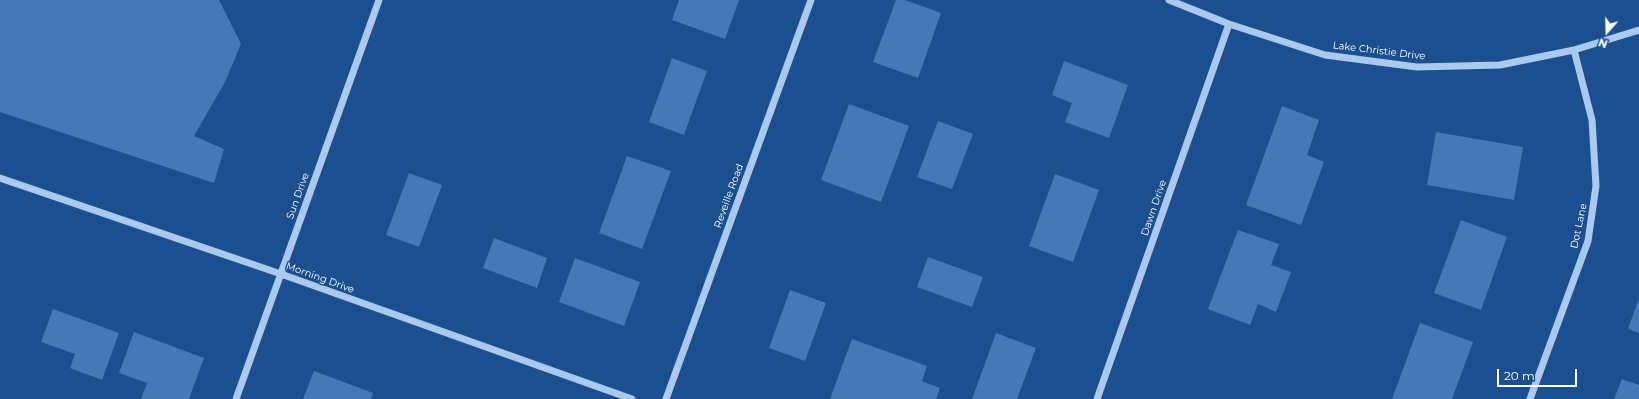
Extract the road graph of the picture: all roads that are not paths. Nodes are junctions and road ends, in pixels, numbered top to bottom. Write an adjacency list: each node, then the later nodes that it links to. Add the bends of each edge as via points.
1 (379, 0): 8 (street, Sun Drive)
2 (811, 0): 11 (street, Reveille Road)
3 (1169, 0): 4 (street, Lake Christie Drive)
4 (1229, 24): 6 (street, Lake Christie Drive, via 1325,55 1417,67 1500,65); 12 (street, Dawn Drive)
5 (1639, 30): 6 (street, Lake Christie Drive)
6 (1574, 50): 13 (street, Dot Lane, via 1592,120 1596,186 1588,241)
7 (0, 178): 8 (street, Morning Drive)
8 (281, 274): 9 (street, Sun Drive); 10 (street, Morning Drive)
9 (236, 399)
10 (632, 399)
11 (666, 399)
12 (1097, 399)
13 (1530, 399)

